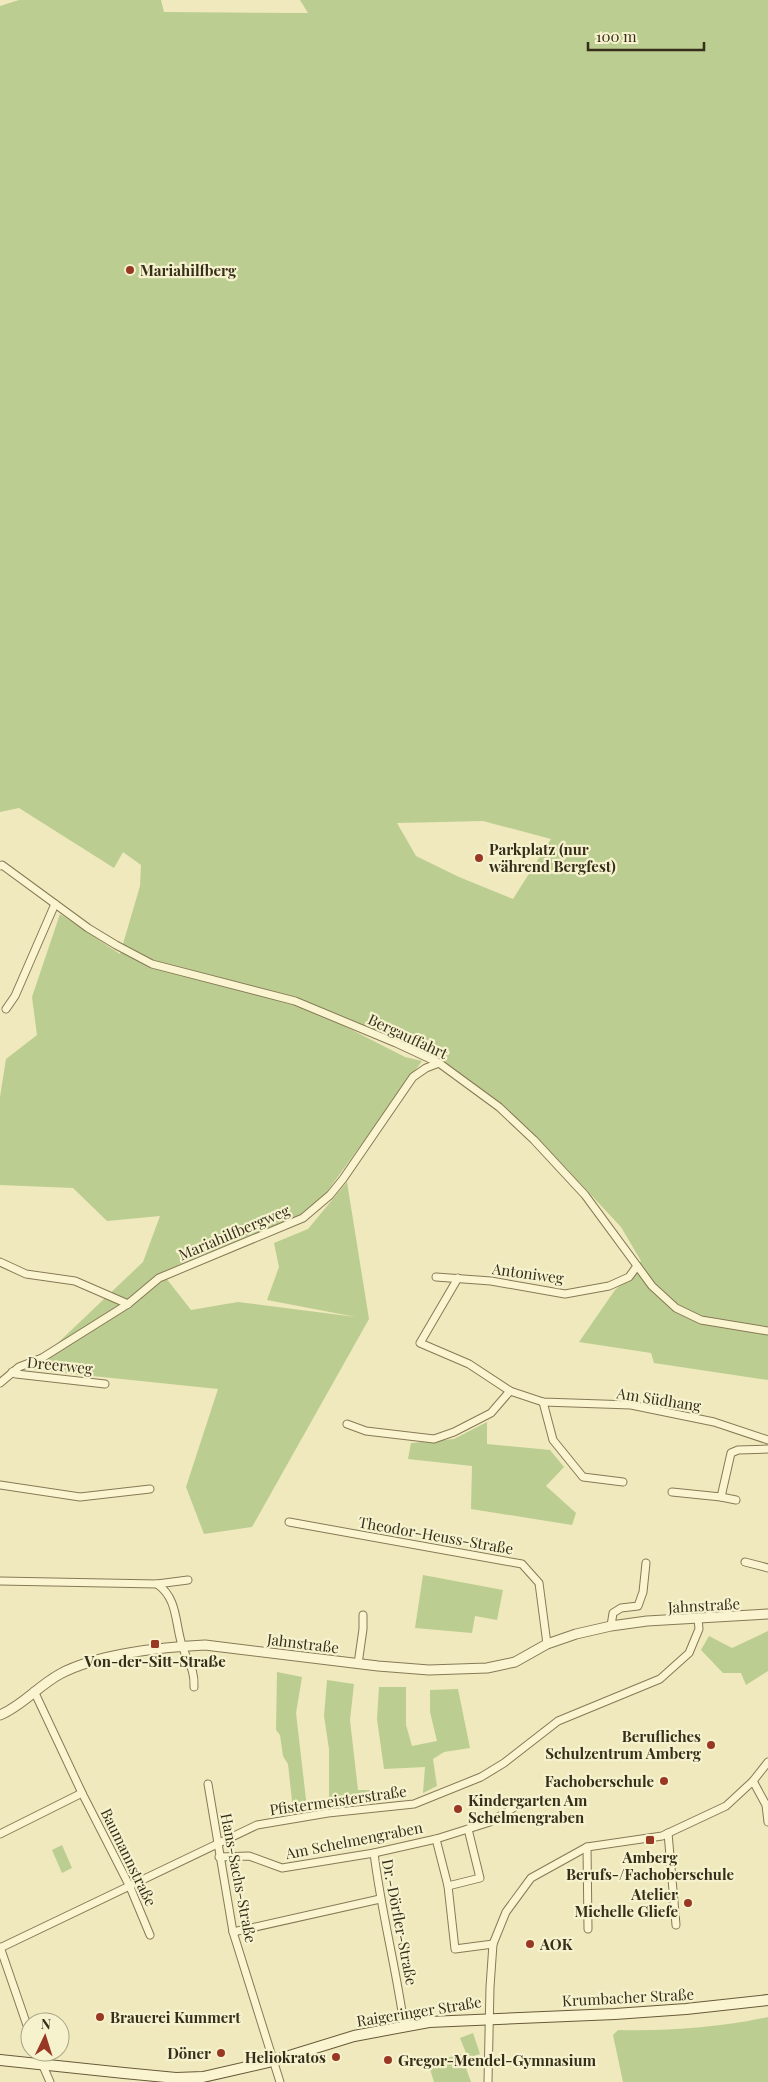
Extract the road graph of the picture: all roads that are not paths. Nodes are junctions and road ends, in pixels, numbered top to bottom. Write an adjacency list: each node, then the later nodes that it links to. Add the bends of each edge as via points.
1 (0, 866): 2 (street, Bergauffahrt)
2 (54, 904): 3 (street, via 19,988); 4 (street, Bergauffahrt, via 116,945 152,964 296,1001)
3 (6, 1009)
4 (439, 1063): 6 (street, Bergauffahrt, via 499,1107 534,1140 585,1195); 9 (street, Mariahilfbergweg, via 413,1077 343,1179 303,1218 159,1278)
5 (0, 1262): 9 (street, via 26,1274 74,1281)
6 (637, 1266): 8 (street, Antoniweg, via 629,1277 609,1286 565,1294); 10 (street, Bergauffahrt, via 663,1297 690,1316)
7 (436, 1277): 8 (street, Antoniweg)
8 (458, 1278): 14 (street, Am Südhang, via 420,1343 469,1364)
9 (128, 1304): 11 (street, Mariahilfbergweg, via 42,1358)
10 (768, 1331)
11 (12, 1372): 12 (street, Mariahilfbergweg); 13 (street, Dreerweg)
12 (0, 1383)
13 (105, 1384)
14 (510, 1391): 15 (street, Am Südhang); 16 (street, via 491,1413 434,1439 366,1431)
15 (542, 1402): 17 (street, Am Südhang, via 631,1405 714,1422); 19 (street, via 553,1440 583,1477)
16 (347, 1424)
17 (768, 1440)
18 (768, 1449): 23 (street, via 731,1453)
19 (623, 1482)
20 (0, 1485): 21 (street, via 80,1497)
21 (150, 1489)
22 (672, 1492): 23 (street)
23 (721, 1497): 24 (street)
24 (736, 1500)
25 (289, 1522): 36 (street, Theodor-Heuss-Straße, via 522,1564 539,1583)
26 (745, 1562): 28 (street)
27 (646, 1563): 35 (street, via 638,1606 621,1608 614,1613)
28 (768, 1568)
29 (188, 1580): 31 (street)
30 (0, 1581): 31 (street)
31 (157, 1584): 37 (street, via 165,1589 175,1610)
32 (768, 1614): 34 (street, Jahnstraße)
33 (363, 1615): 38 (street)
34 (698, 1619): 35 (street, Jahnstraße); 52 (street, Pfistermeisterstraße, via 699,1629 689,1653 660,1679 558,1721 504,1764 481,1777 414,1804 257,1825)
35 (611, 1626): 36 (street, Jahnstraße)
36 (547, 1644): 38 (street, Jahnstraße, via 515,1662 487,1668 429,1670)
37 (182, 1646): 38 (street, Jahnstraße, via 205,1645); 39 (street, via 195,1675); 40 (street, Jahnstraße, via 102,1659 60,1674)
38 (358, 1664)
39 (194, 1687)
40 (34, 1691): 41 (street, Jahnstraße, via 13,1710); 45 (street, Baumannstraße)
41 (0, 1715)
42 (768, 1762): 43 (street, Raigeringer Straße)
43 (753, 1781): 47 (street, via 766,1805); 49 (street, Raigeringer Straße, via 726,1806)
44 (208, 1784): 52 (street, Hans-Sachs-Straße)
45 (82, 1793): 50 (street); 57 (street, Baumannstraße)
46 (518, 1806): 48 (street, Am Schelmengraben, via 500,1818)
47 (768, 1822)
48 (468, 1829): 51 (street, Am Schelmengraben); 56 (street, via 480,1878)
49 (668, 1833): 53 (street, Raigeringer Straße); 59 (street)
50 (0, 1834)
51 (436, 1839): 54 (street, Am Schelmengraben); 56 (street, Am Schelmengraben)
52 (217, 1844): 55 (street, Hans-Sachs-Straße); 57 (street, Pfistermeisterstraße)
53 (587, 1846): 60 (street); 63 (street, Raigeringer Straße, via 531,1878 506,1912)
54 (374, 1854): 55 (street, Am Schelmengraben, via 282,1868 249,1856); 58 (street, Dr.-Dörfler-Straße)
55 (219, 1857): 61 (street, Hans-Sachs-Straße)
56 (448, 1886): 63 (street, Am Schelmengraben, via 455,1949)
57 (130, 1887): 62 (street, Baumannstraße); 64 (street, Pfistermeisterstraße)
58 (380, 1899): 61 (street); 68 (street, Dr.-Dörfler-Straße, via 397,1974)
59 (676, 1925)
60 (588, 1928)
61 (233, 1932): 70 (street, Hans-Sachs-Straße)
62 (150, 1934)
63 (493, 1944): 67 (street, Raigeringer Straße)
64 (0, 1947): 66 (street)
65 (768, 2000): 67 (main road, Krumbacher Straße, via 624,2013)
66 (22, 2012)
67 (489, 2018): 68 (main road, Raigeringer Straße); 75 (street)
68 (404, 2025): 70 (main road, Raigeringer Straße, via 354,2036)
69 (0, 2060): 72 (main road, Raigeringer Straße)
70 (272, 2061): 72 (main road, Raigeringer Straße, via 203,2077 176,2078); 74 (street, Hans-Sachs-Straße)
71 (41, 2062): 72 (street)
72 (42, 2066): 73 (street)
73 (50, 2082)
74 (280, 2082)
75 (488, 2082)

